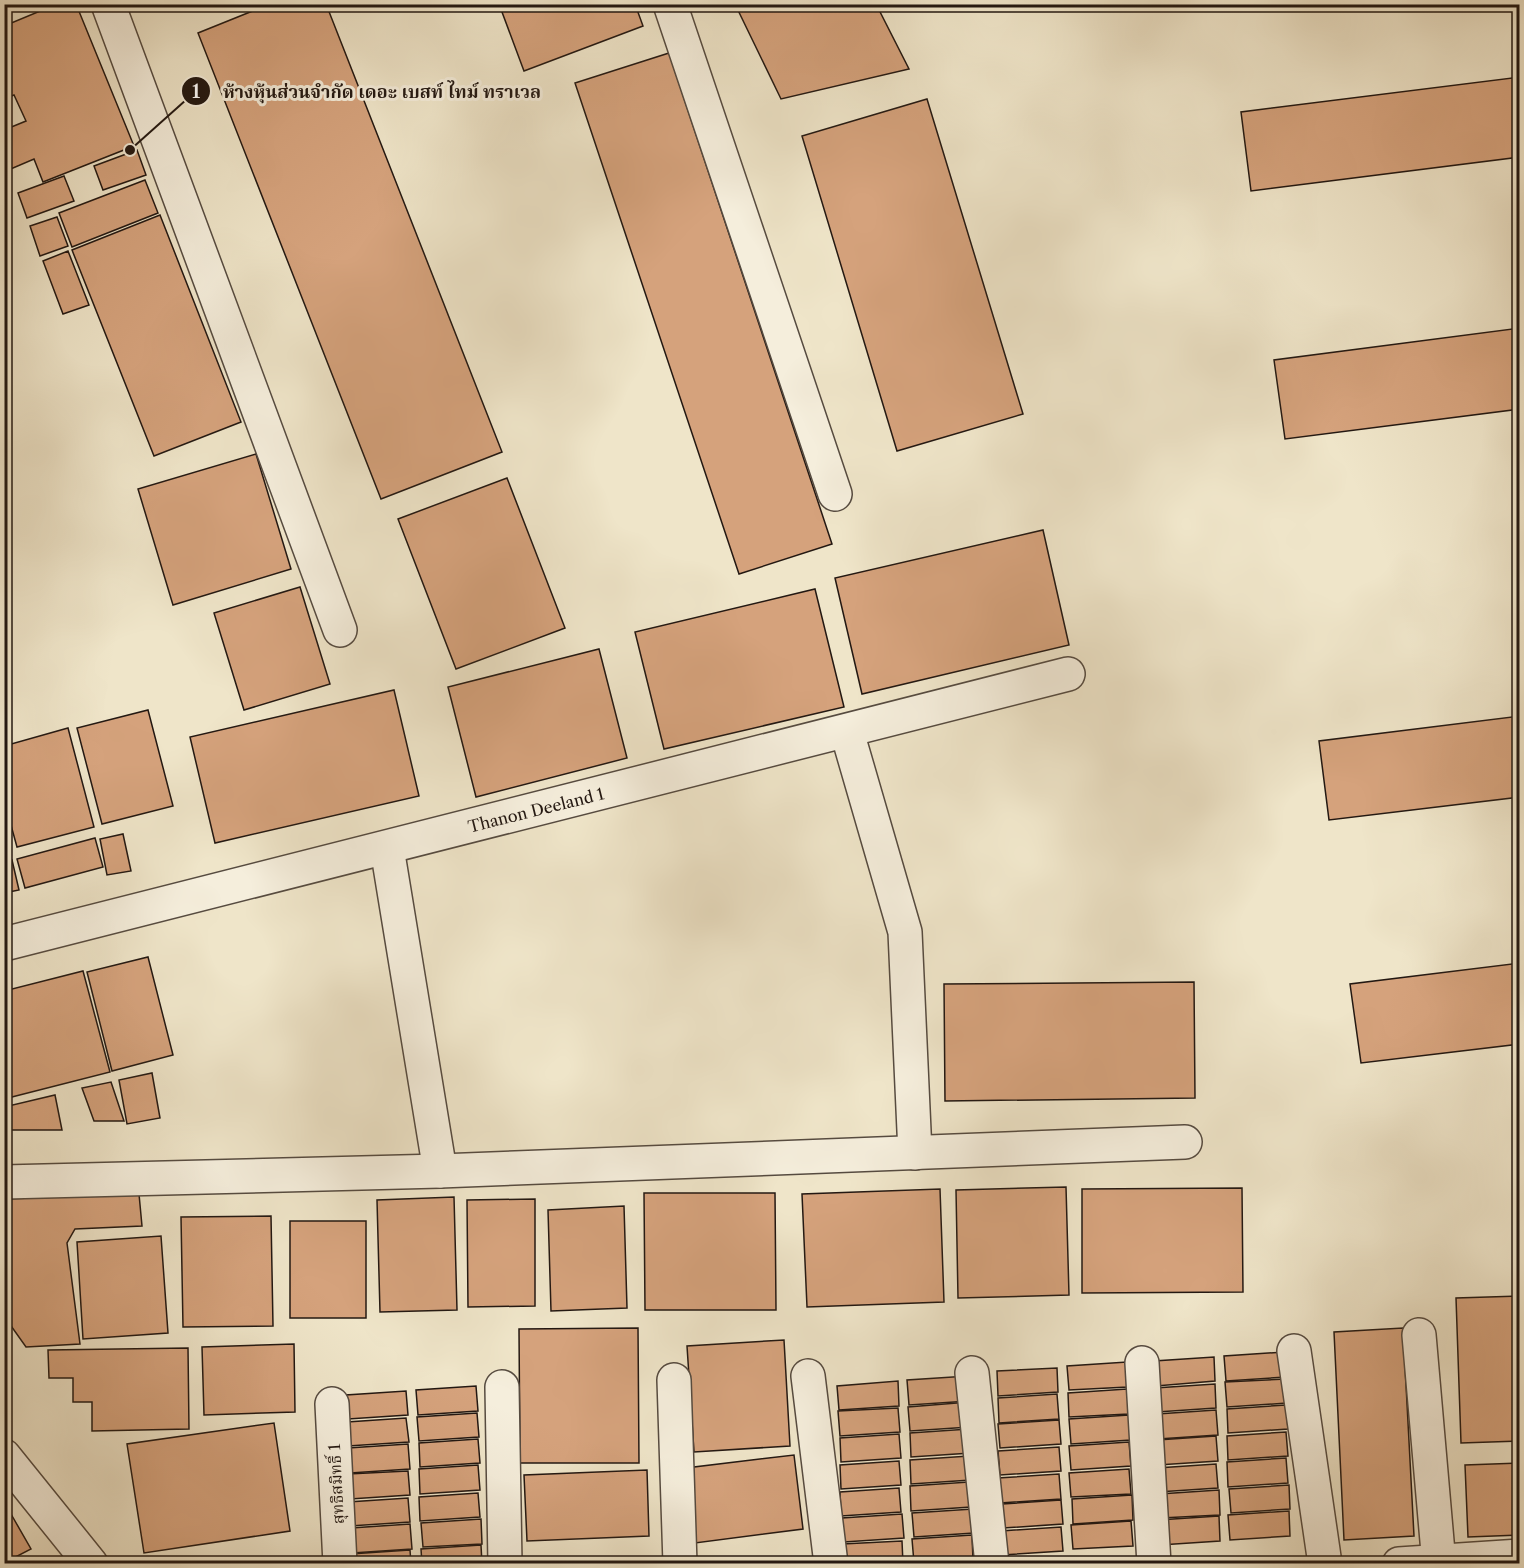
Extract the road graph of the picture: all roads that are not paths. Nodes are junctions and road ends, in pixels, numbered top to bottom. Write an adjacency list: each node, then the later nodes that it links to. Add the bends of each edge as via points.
1 (108, 4): 4 (street)
2 (670, 4): 3 (street)
3 (835, 494)
4 (340, 630)
5 (1068, 674): 6 (street, Thanon Deeland 1)
6 (847, 732): 7 (street, Thanon Deeland 1); 10 (street, via 905,932)
7 (387, 848): 8 (street, Thanon Deeland 1); 11 (street)
8 (4, 944)
9 (1185, 1142): 10 (street)
10 (915, 1153): 11 (street)
11 (440, 1171): 12 (street)
12 (4, 1182)
13 (1419, 1335): 23 (street)
14 (1294, 1351): 31 (street)
15 (1142, 1363): 30 (street)
16 (972, 1373): 29 (street)
17 (808, 1376): 28 (street)
18 (674, 1380): 27 (street)
19 (502, 1387): 26 (street)
20 (332, 1404): 25 (street, สุทธิสมิทธิ์ 1)
21 (4, 1456): 24 (street)
22 (1520, 1556): 23 (street)
23 (1439, 1562): 32 (street)
24 (91, 1563)
25 (340, 1563)
26 (505, 1563)
27 (680, 1563)
28 (831, 1563)
29 (992, 1563)
30 (1154, 1563)
31 (1325, 1563)
32 (1399, 1563)

